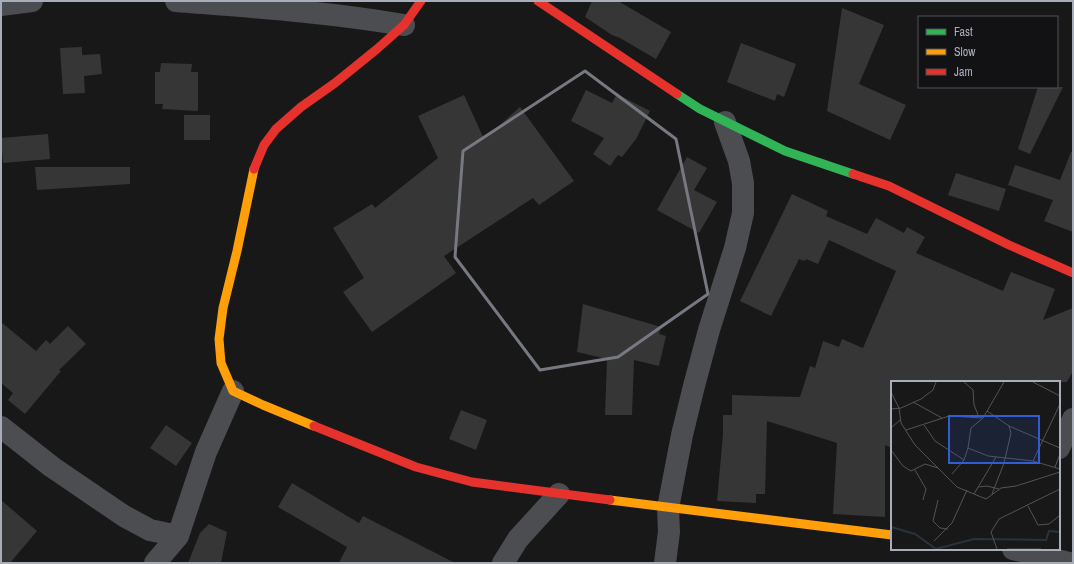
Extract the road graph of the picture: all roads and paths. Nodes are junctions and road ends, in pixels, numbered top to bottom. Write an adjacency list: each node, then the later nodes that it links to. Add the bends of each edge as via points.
1 (32, 1): 5 (street)
2 (176, 1): 6 (street, via 259,7)
3 (421, 1): 7 (street)
4 (538, 1): 8 (street, via 700,109)
5 (1, 5)
6 (361, 9): 7 (street)
7 (404, 25): 10 (street, via 336,83 301,107 264,145 254,169 244,208 219,339 221,363)
8 (725, 122): 9 (street, via 785,150 889,186 1009,245); 15 (street, via 739,161 743,183 743,213 692,393)
9 (1073, 273)
10 (233, 391): 14 (street, via 416,467 472,482); 17 (street, via 206,452)
11 (1073, 419): 13 (street)
12 (1, 427): 17 (street, via 52,467 124,516 150,530)
13 (1060, 446)
14 (560, 494): 15 (street); 20 (street, via 518,539)
15 (668, 508): 16 (street); 21 (street, via 670,532)
16 (891, 535)
17 (178, 536): 19 (street)
18 (1017, 550): 22 (street)
19 (155, 563)
20 (503, 563)
21 (665, 563)
22 (1069, 563)

